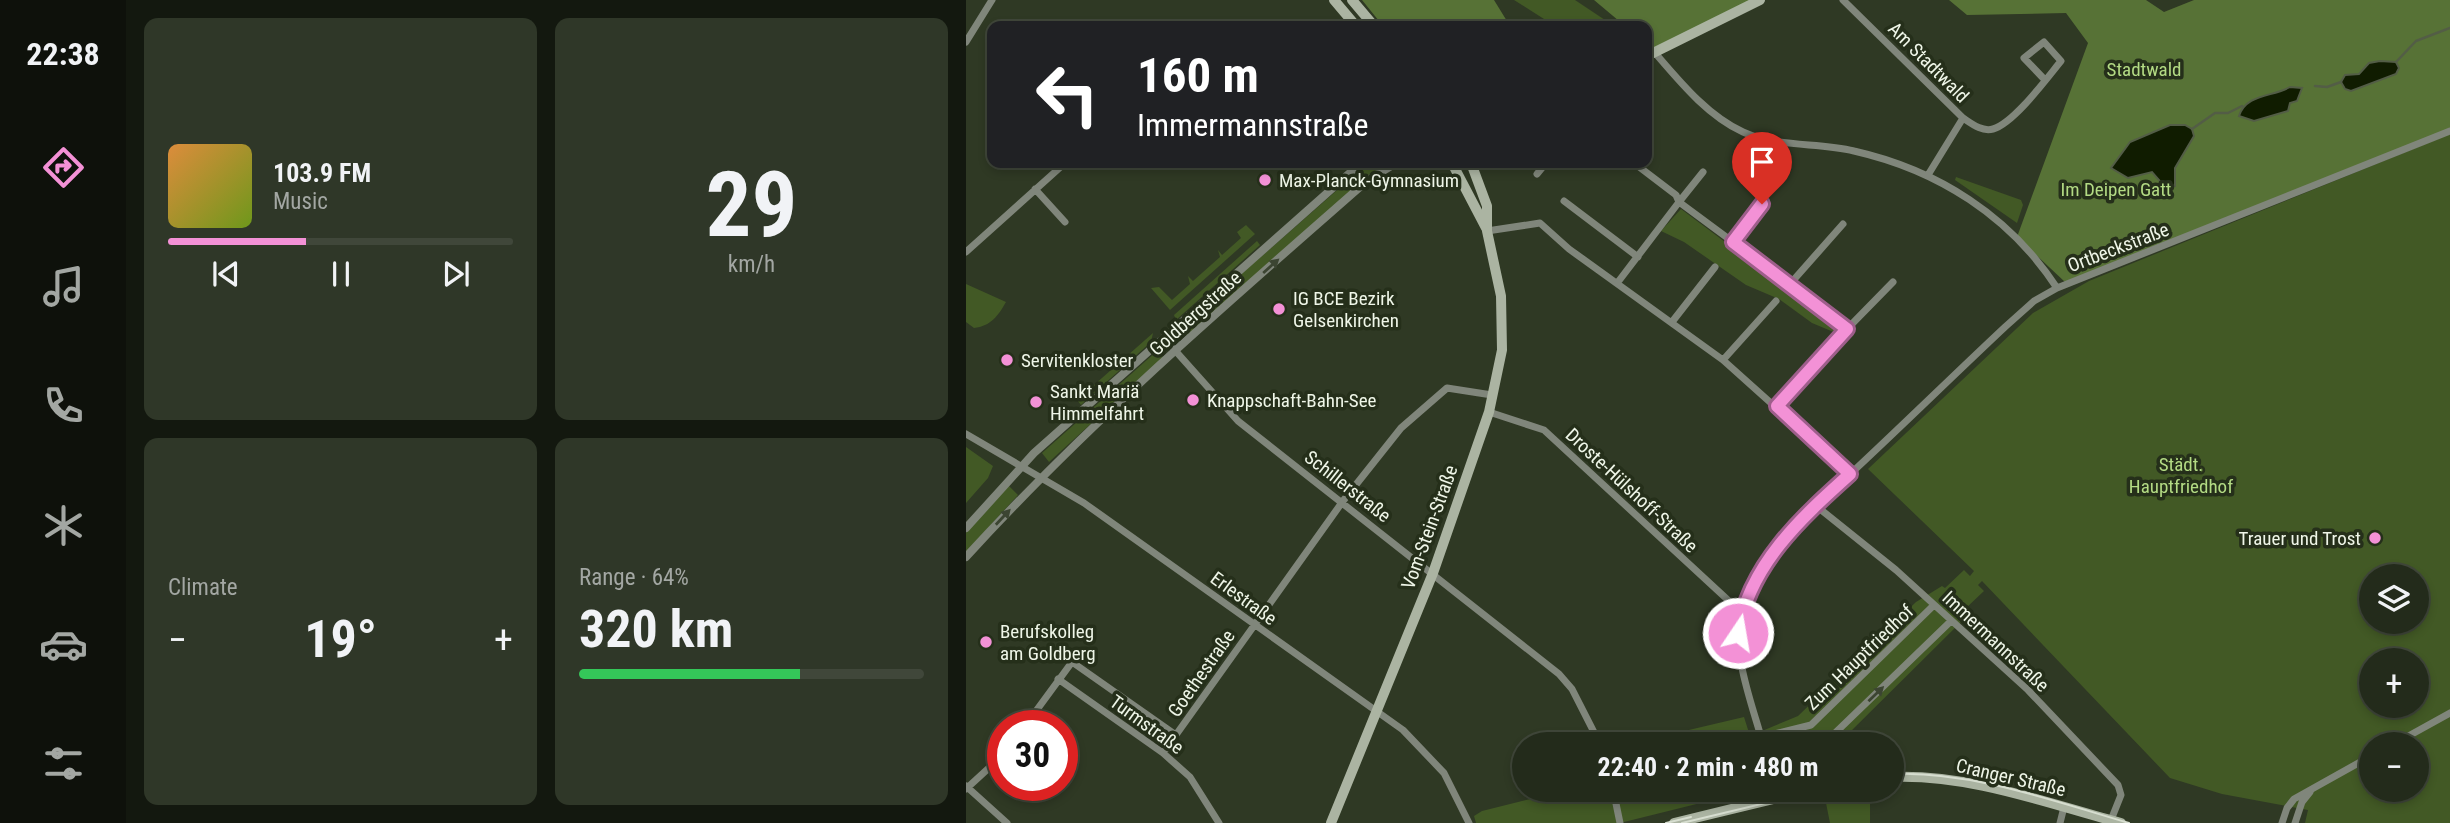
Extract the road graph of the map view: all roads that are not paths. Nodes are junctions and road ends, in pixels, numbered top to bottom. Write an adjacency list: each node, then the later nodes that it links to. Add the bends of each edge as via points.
1 (992, 0): 8 (street)
2 (1334, 0): 6 (main road)
3 (1352, 0): 7 (main road)
4 (1760, 0): 9 (main road)
5 (1843, 0): 12 (street, Am Stadtwald)
6 (1352, 21)
7 (1370, 21)
8 (966, 42)
9 (1652, 54)
10 (1652, 56): 23 (street, via 1714,115 1743,132 1853,151)
11 (2045, 80): 11 (street, Am Stadtwald, via 2061,61 2044,42 2024,58); 12 (street, Am Stadtwald, via 1993,130)
12 (1963, 118): 23 (street, Am Stadtwald)
13 (2450, 131): 38 (street, Ortbeckstraße)
14 (1059, 168): 24 (street)
15 (1355, 168): 42 (street, Goldbergstraße)
16 (1388, 168): 43 (street, Goldbergstraße, one-way to 16, via 1368,180)
17 (1455, 168): 30 (main road, Vom-Stein-Straße)
18 (1475, 168): 30 (main road, Vom-Stein-Straße, via 1487,206)
19 (1542, 168): 22 (street)
20 (1641, 168): 26 (street)
21 (1703, 172): 26 (street)
22 (1537, 174)
23 (1927, 175): 38 (street, via 1984,208 2035,254)
24 (1035, 189): 28 (street); 32 (street)
25 (1564, 201): 33 (street)
26 (1679, 202): 31 (street); 33 (street)
27 (1762, 204): 31 (street)
28 (1065, 222)
29 (1843, 225): 37 (street)
30 (1488, 231): 35 (street, via 1540,223); 45 (main road, Vom-Stein-Straße, via 1501,296 1502,350)
31 (1733, 242): 37 (street)
32 (966, 252)
33 (1638, 257): 35 (street)
34 (1715, 267): 40 (street)
35 (1619, 282): 40 (street)
36 (1893, 282): 41 (street)
37 (1790, 284): 41 (street)
38 (2057, 288): 50 (street, Ortbeckstraße, via 2005,327)
39 (1776, 301): 44 (street)
40 (1672, 322): 44 (street)
41 (1847, 329): 46 (street)
42 (1164, 338): 43 (street, Schillerstraße); 49 (street, Goldbergstraße)
43 (1175, 351): 51 (street, Goldbergstraße); 52 (street, Schillerstraße, via 1238,421)
44 (1723, 360): 46 (street)
45 (1492, 395): 47 (main road, Vom-Stein-Straße); 52 (street, Goethestraße, via 1454,387 1442,391 1401,428)
46 (1777, 406): 50 (street)
47 (1489, 412): 56 (main road, Vom-Stein-Straße); 58 (street, Droste-Hülshoff-Straße, via 1544,430)
48 (966, 434): 49 (street, Erlestraße)
49 (1021, 468): 51 (street, Erlestraße); 54 (street, Goldbergstraße)
50 (1850, 474): 53 (street, Ortbeckstraße)
51 (1039, 477): 55 (street, Goldbergstraße, one-way to 51); 60 (street, Erlestraße, via 1084,503)
52 (1343, 501): 56 (street, Schillerstraße); 60 (street, Goethestraße)
53 (1815, 505): 57 (street, Immermannstraße); 58 (street, Ortbeckstraße, via 1764,565)
54 (966, 528)
55 (966, 556)
56 (1433, 573): 63 (main road, Vom-Stein-Straße); 65 (street, Schillerstraße, via 1559,674)
57 (1934, 605): 59 (street, Immermannstraße); 67 (street, Zum Hauptfriedhof, via 1811,725)
58 (1742, 612): 66 (street, Ortbeckstraße, via 1738,633 1742,660)
59 (1951, 621): 68 (street, Zum Hauptfriedhof, one-way to 59); 80 (street, Immermannstraße, via 2028,690 2118,785 2121,795)
60 (1254, 625): 63 (street, Erlestraße); 70 (street, Goethestraße)
61 (1058, 679): 62 (street); 70 (street, Turmstraße, via 1073,662); 71 (street, Turmstraße)
62 (1036, 710)
63 (1375, 711): 83 (main road, Vom-Stein-Straße); 84 (street, Erlestraße, via 1431,757)
64 (2450, 713): 69 (street)
65 (1594, 732)
66 (1760, 732)
67 (1790, 732)
68 (1836, 732)
69 (2416, 732)
70 (1176, 734): 71 (street, Goethestraße)
71 (1163, 753): 82 (street, Turmstraße, via 1190,777)
72 (2359, 763): 75 (street)
73 (987, 770): 76 (street)
74 (1904, 777): 79 (main road, Cranger Straße, via 1973,783)
75 (2319, 785): 88 (street, via 2294,799); 89 (street, via 2305,796)
76 (967, 788): 81 (street)
77 (1616, 802): 85 (street)
78 (1746, 802): 86 (main road)
79 (2064, 807): 80 (main road, Cranger Straße); 87 (street)
80 (2116, 822)
81 (1007, 823)
82 (1219, 823)
83 (1331, 823)
84 (1469, 823)
85 (1620, 823)
86 (1674, 823)
87 (2060, 823)
88 (2282, 823)
89 (2295, 823)

